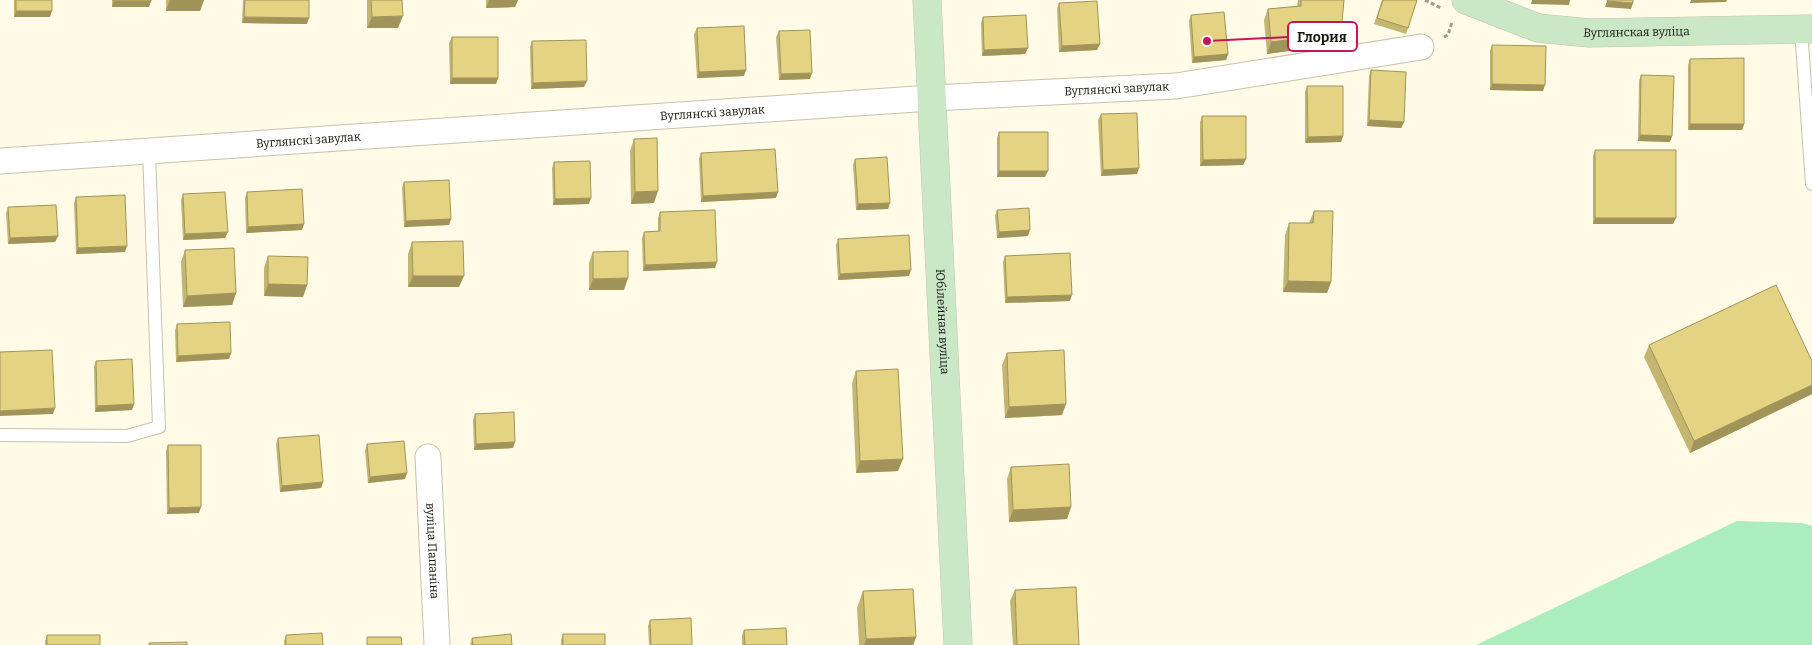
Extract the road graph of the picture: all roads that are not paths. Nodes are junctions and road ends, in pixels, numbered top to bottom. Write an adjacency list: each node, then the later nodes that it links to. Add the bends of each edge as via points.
1 (927, 0): 5 (street, Юбілейная вуліца)
2 (1466, 0): 3 (street, Вуглянская вуліца, via 1538,28 1589,33)
3 (1806, 29): 8 (lane)
4 (1421, 47): 5 (street, Вуглянскі завулак, via 1176,86)
5 (931, 98): 6 (street, Вуглянскі завулак); 12 (street, Юбілейная вуліца)
6 (149, 152): 7 (street, Вуглянскі завулак); 9 (lane, via 159,427 127,436)
7 (0, 161)
8 (1812, 184)
9 (0, 435)
10 (428, 457): 11 (street, вуліца Папаніна)
11 (437, 645)
12 (958, 645)

